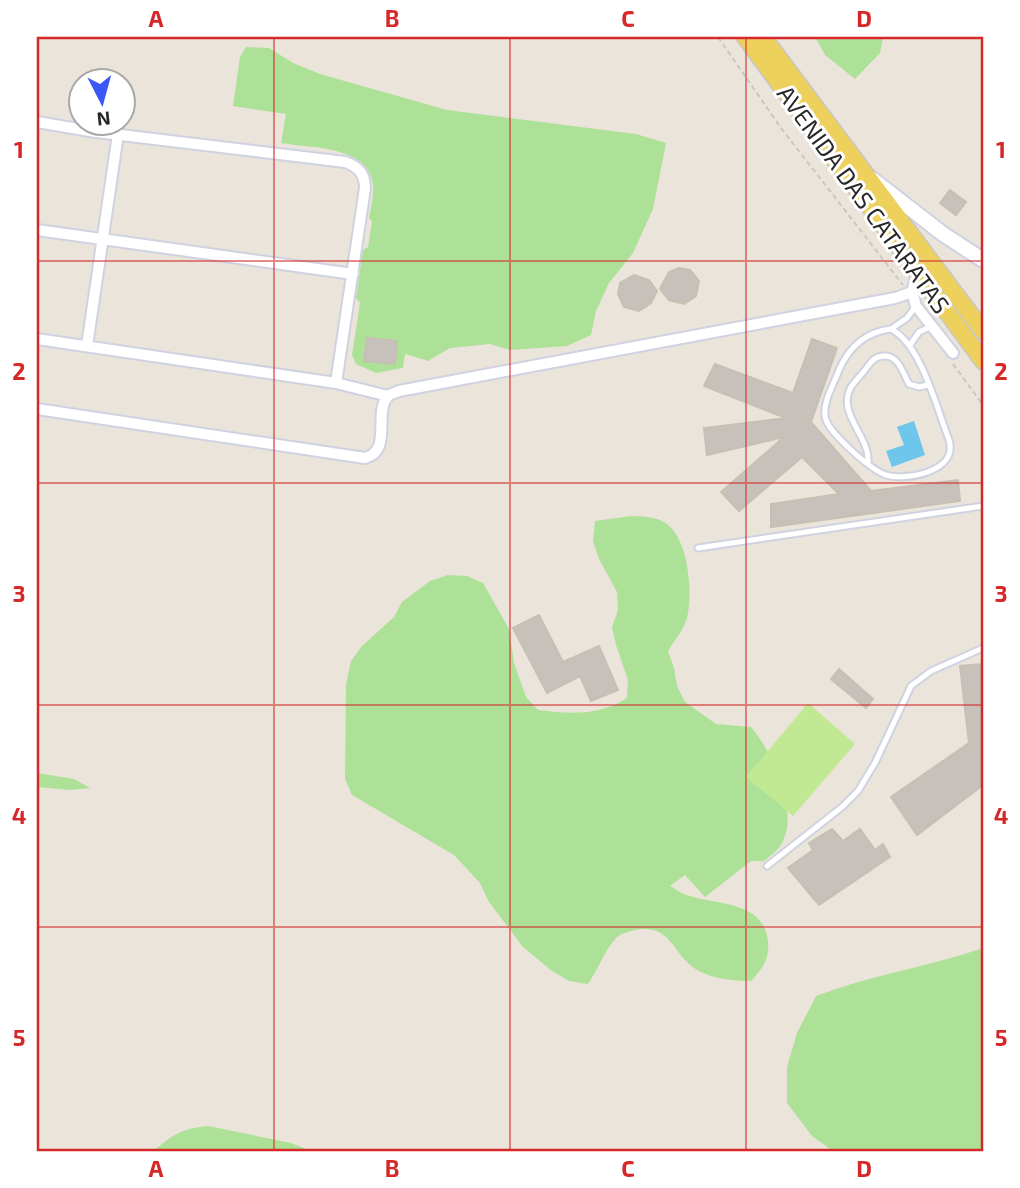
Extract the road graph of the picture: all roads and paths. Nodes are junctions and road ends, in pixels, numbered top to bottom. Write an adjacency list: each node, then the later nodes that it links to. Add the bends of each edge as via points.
1 (718, 37): 16 (path)
2 (745, 37): 14 (main road, AVENIDA DAS CATARATAS)
3 (763, 37): 8 (main road, AVENIDA DAS CATARATAS)
4 (37, 122): 5 (street)
5 (66, 126)
6 (118, 136): 11 (street)
7 (134, 136): 15 (street, via 351,163 361,170 365,182)
8 (863, 172): 10 (street); 13 (main road, AVENIDA DAS CATARATAS)
9 (37, 230): 11 (street)
10 (943, 233): 12 (street); 13 (street, via 932,246)
11 (103, 240): 15 (street); 24 (street)
12 (983, 260)
13 (931, 263): 21 (main road, AVENIDA DAS CATARATAS)
14 (917, 272): 16 (street); 18 (main road, AVENIDA DAS CATARATAS)
15 (353, 274): 27 (street)
16 (907, 294): 17 (street); 29 (street)
17 (916, 306): 19 (street); 20 (lane)
18 (950, 318): 19 (street); 26 (main road, AVENIDA DAS CATARATAS)
19 (931, 326): 23 (lane, via 919,332); 25 (street)
20 (891, 329): 23 (lane); 32 (lane, via 862,338 848,352 824,412 830,430)
21 (983, 331)
22 (37, 339): 24 (street)
23 (910, 345): 28 (lane)
24 (87, 346): 27 (street)
25 (949, 354): 30 (path)
26 (983, 360)
27 (337, 383): 29 (street)
28 (928, 385): 32 (lane, via 950,446 947,461 923,473 895,476); 32 (lane, via 909,384 898,362 883,356 874,358 850,388 850,416 866,444)
29 (388, 396): 31 (street, via 378,449 365,458)
30 (983, 405)
31 (37, 409)
32 (868, 463)
33 (983, 506): 34 (lane)
34 (698, 548)
35 (983, 649): 36 (lane, via 931,671 911,686 858,791)
36 (767, 866)

